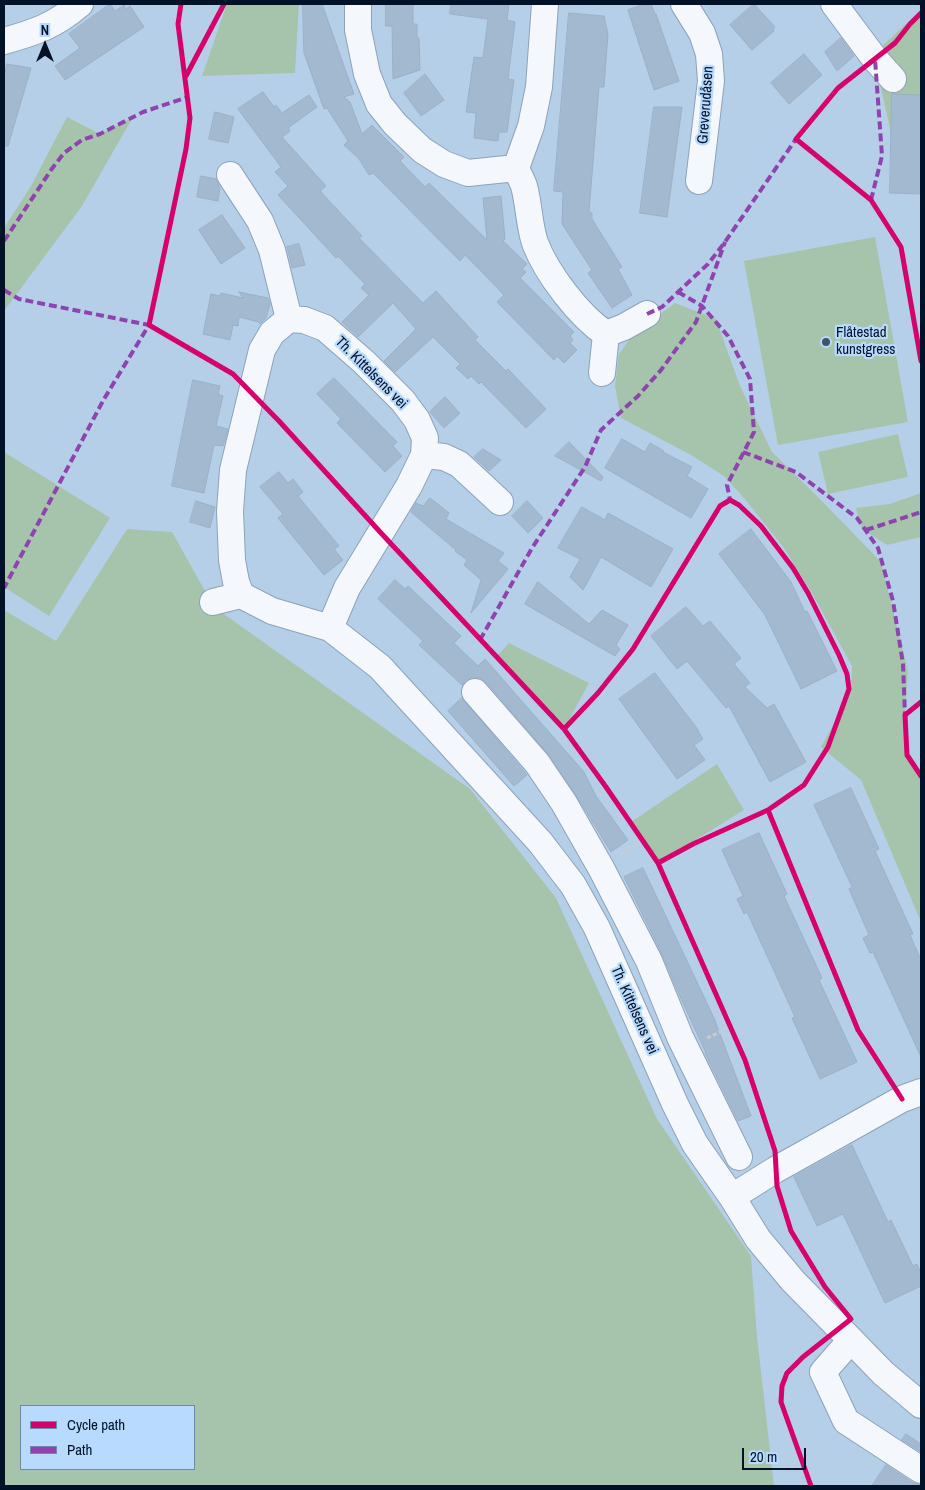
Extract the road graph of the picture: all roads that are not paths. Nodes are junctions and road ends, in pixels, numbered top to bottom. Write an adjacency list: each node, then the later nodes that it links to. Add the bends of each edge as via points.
1 (80, 4): 6 (street, via 51,25)
2 (358, 4): 8 (street, via 358,30 366,74 379,104 395,124 422,150 444,164 468,173)
3 (545, 4): 8 (street, via 539,87 531,126)
4 (684, 4): 10 (street, Greverudåsen, via 702,33 709,54 711,81)
5 (834, 4): 7 (street)
6 (4, 41)
7 (893, 79)
8 (516, 168): 13 (street, via 524,186 535,243 547,267 578,310)
9 (230, 175): 12 (street, via 260,221 272,250)
10 (699, 181)
11 (647, 314): 13 (street)
12 (289, 319): 15 (street, Th. Kittelsens vei, via 304,320 325,328 403,401 425,438); 17 (street, via 272,333 262,350 233,470 230,511 232,560)
13 (606, 334): 14 (street)
14 (602, 373)
15 (424, 455): 16 (street, via 444,457 459,464); 19 (street, via 409,486 347,588)
16 (500, 502)
17 (242, 595): 18 (street); 19 (street, Th. Kittelsens vei, via 272,612)
18 (213, 602)
19 (330, 628): 22 (street, Th. Kittelsens vei, via 380,667 540,842)
20 (475, 692): 21 (street, via 537,763)
21 (601, 868): 22 (street); 23 (street, via 649,961)
22 (573, 885): 24 (street, Th. Kittelsens vei, via 597,928)
23 (680, 1037): 24 (street); 26 (street)
24 (652, 1052): 27 (street, Th. Kittelsens vei, via 695,1144)
25 (921, 1092): 27 (street, via 902,1099)
26 (739, 1157)
27 (732, 1197): 28 (street, Th. Kittelsens vei, via 758,1239)
28 (850, 1340): 29 (street, Th. Kittelsens vei); 30 (street, via 823,1372 846,1421)
29 (921, 1405)
30 (921, 1470)

